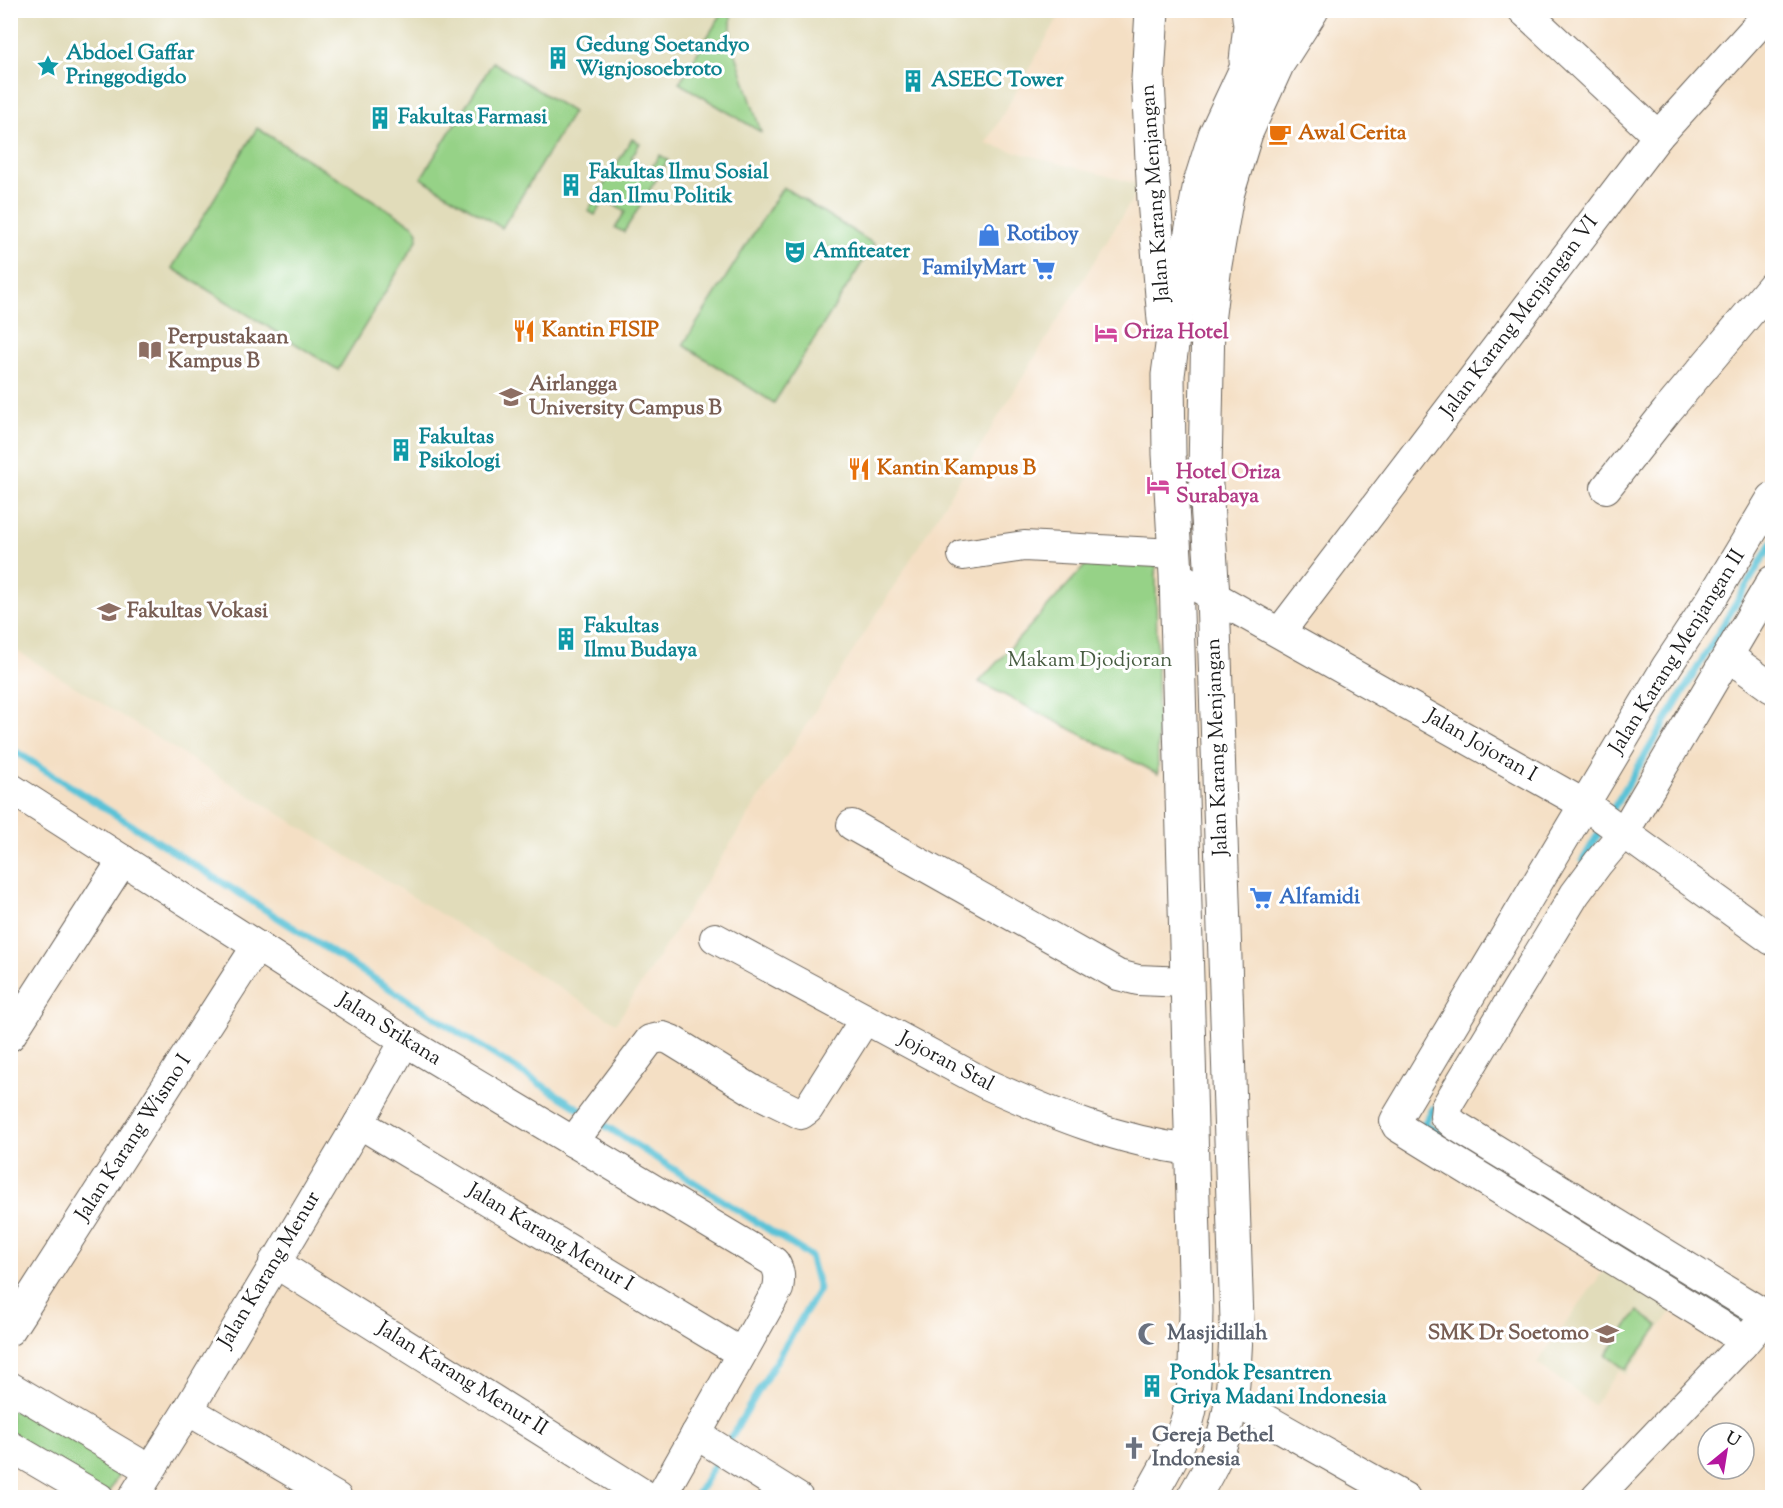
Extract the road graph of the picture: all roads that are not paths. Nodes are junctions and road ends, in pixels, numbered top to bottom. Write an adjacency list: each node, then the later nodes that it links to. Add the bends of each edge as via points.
1 (1152, 10): 10 (main road, Jalan Karang Menjangan, via 1148,79)
2 (1248, 10): 7 (main road)
3 (1279, 10): 7 (main road, Jalan Karang Menjangan)
4 (1312, 10): 16 (main road, Jalan Karang Menjangan, via 1278,63 1245,133 1227,195 1215,265 1208,322 1205,470)
5 (1523, 10): 8 (street)
6 (1772, 10): 8 (street, Jalan Karang Menjangan VI)
7 (1245, 71): 10 (main road, Jalan Karang Menjangan, via 1215,135 1200,183)
8 (1658, 136): 19 (street, Jalan Karang Menjangan VI)
9 (1773, 286): 11 (street)
10 (1168, 375): 14 (main road, Jalan Karang Menjangan)
11 (1606, 488)
12 (1773, 498): 17 (street, Jalan Karang Menjangan II)
13 (963, 555): 14 (street, via 1024,546)
14 (1175, 564): 16 (street, Jalan Jojoran I); 26 (main road, Jalan Karang Menjangan)
15 (1773, 581): 18 (street)
16 (1213, 596): 19 (street, Jalan Jojoran I); 27 (main road, Jalan Karang Menjangan)
17 (1716, 601): 18 (street); 23 (street, Jalan Karang Menjangan II, via 1667,666)
18 (1747, 620): 20 (street)
19 (1280, 632): 23 (street, Jalan Jojoran I)
20 (1728, 656): 21 (street); 25 (street)
21 (1773, 688)
22 (10, 788): 28 (street, Jalan Srikana)
23 (1586, 806): 25 (street, Jalan Jojoran I); 38 (street, Jalan Karang Menjangan II, via 1395,1121 1397,1126)
24 (852, 825): 32 (street, via 1118,975)
25 (1622, 831): 30 (street, Jalan Jojoran I); 38 (street, via 1575,894 1446,1107)
26 (1183, 853): 27 (main road); 32 (main road, Jalan Karang Menjangan)
27 (1221, 854): 44 (main road, Jalan Karang Menjangan, via 1237,1321)
28 (123, 860): 31 (street, Jalan Srikana); 34 (street)
29 (715, 938): 33 (street, Jojoran Stal)
30 (1773, 940)
31 (257, 946): 35 (street, Jalan Srikana); 41 (street, Jalan Karang Wismo I)
32 (1186, 982): 39 (main road, Jalan Karang Menjangan)
33 (865, 1019): 37 (street, via 805,1113 793,1112 663,1037 644,1046); 39 (street, Jojoran Stal, via 986,1084 1066,1119 1149,1144)
34 (10, 1036)
35 (405, 1041): 36 (street, Jalan Karang Menur); 37 (street, Jalan Srikana)
36 (359, 1123): 40 (street, Jalan Karang Menur); 42 (street, Jalan Karang Menur I)
37 (585, 1126): 42 (street, Jalan Srikana, via 774,1262 780,1278 778,1289)
38 (1441, 1134): 58 (street, via 1730,1331 1751,1335)
39 (1191, 1150): 55 (main road, Jalan Karang Menjangan, via 1194,1383 1178,1444)
40 (274, 1262): 45 (street, Jalan Karang Menur); 52 (street, Jalan Karang Menur II)
41 (10, 1330)
42 (741, 1353): 46 (street)
43 (10, 1387): 48 (street)
44 (1232, 1400): 56 (main road, Jalan Karang Menjangan, via 1213,1463); 57 (street)
45 (188, 1410): 48 (street, Jalan Karang Menur); 51 (street)
46 (700, 1437): 53 (street); 54 (street)
47 (10, 1446): 49 (street)
48 (150, 1470): 50 (street, Jalan Karang Menur)
49 (99, 1497)
50 (133, 1497)
51 (337, 1497)
52 (649, 1497)
53 (660, 1497)
54 (798, 1497)
55 (1149, 1497)
56 (1193, 1497)
57 (1405, 1497)
58 (1596, 1497)

